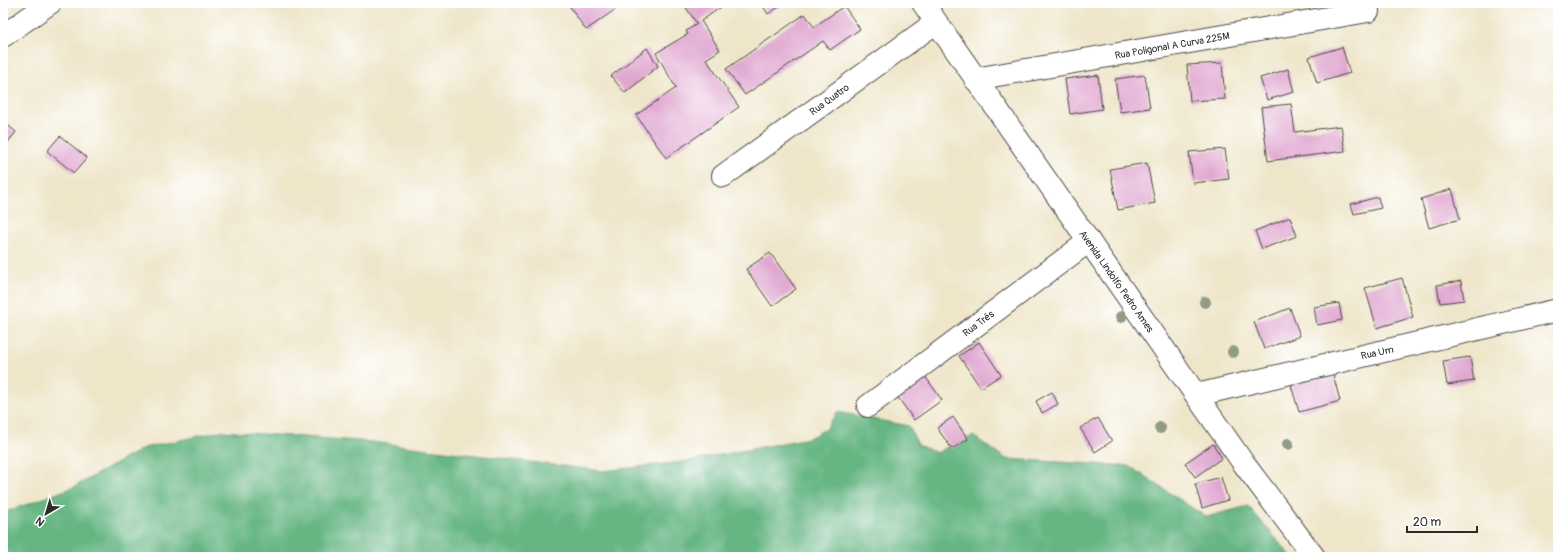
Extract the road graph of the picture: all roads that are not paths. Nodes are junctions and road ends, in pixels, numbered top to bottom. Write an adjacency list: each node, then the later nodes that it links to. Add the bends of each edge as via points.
1 (50, 3): 5 (street)
2 (923, 3): 4 (street, Avenida Lindolfo Pedro Ames)
3 (1368, 11): 6 (street, Rua Poligonal A Curva 225M)
4 (935, 23): 6 (street, Avenida Lindolfo Pedro Ames); 7 (street, Rua Quatro)
5 (3, 36)
6 (975, 79): 8 (street, Avenida Lindolfo Pedro Ames)
7 (723, 176)
8 (1088, 241): 10 (street, Avenida Lindolfo Pedro Ames); 11 (street, Rua Três)
9 (1558, 310): 10 (street, Rua Um)
10 (1197, 395): 12 (street, Avenida Lindolfo Pedro Ames, via 1244,464)
11 (868, 406)
12 (1314, 557)

